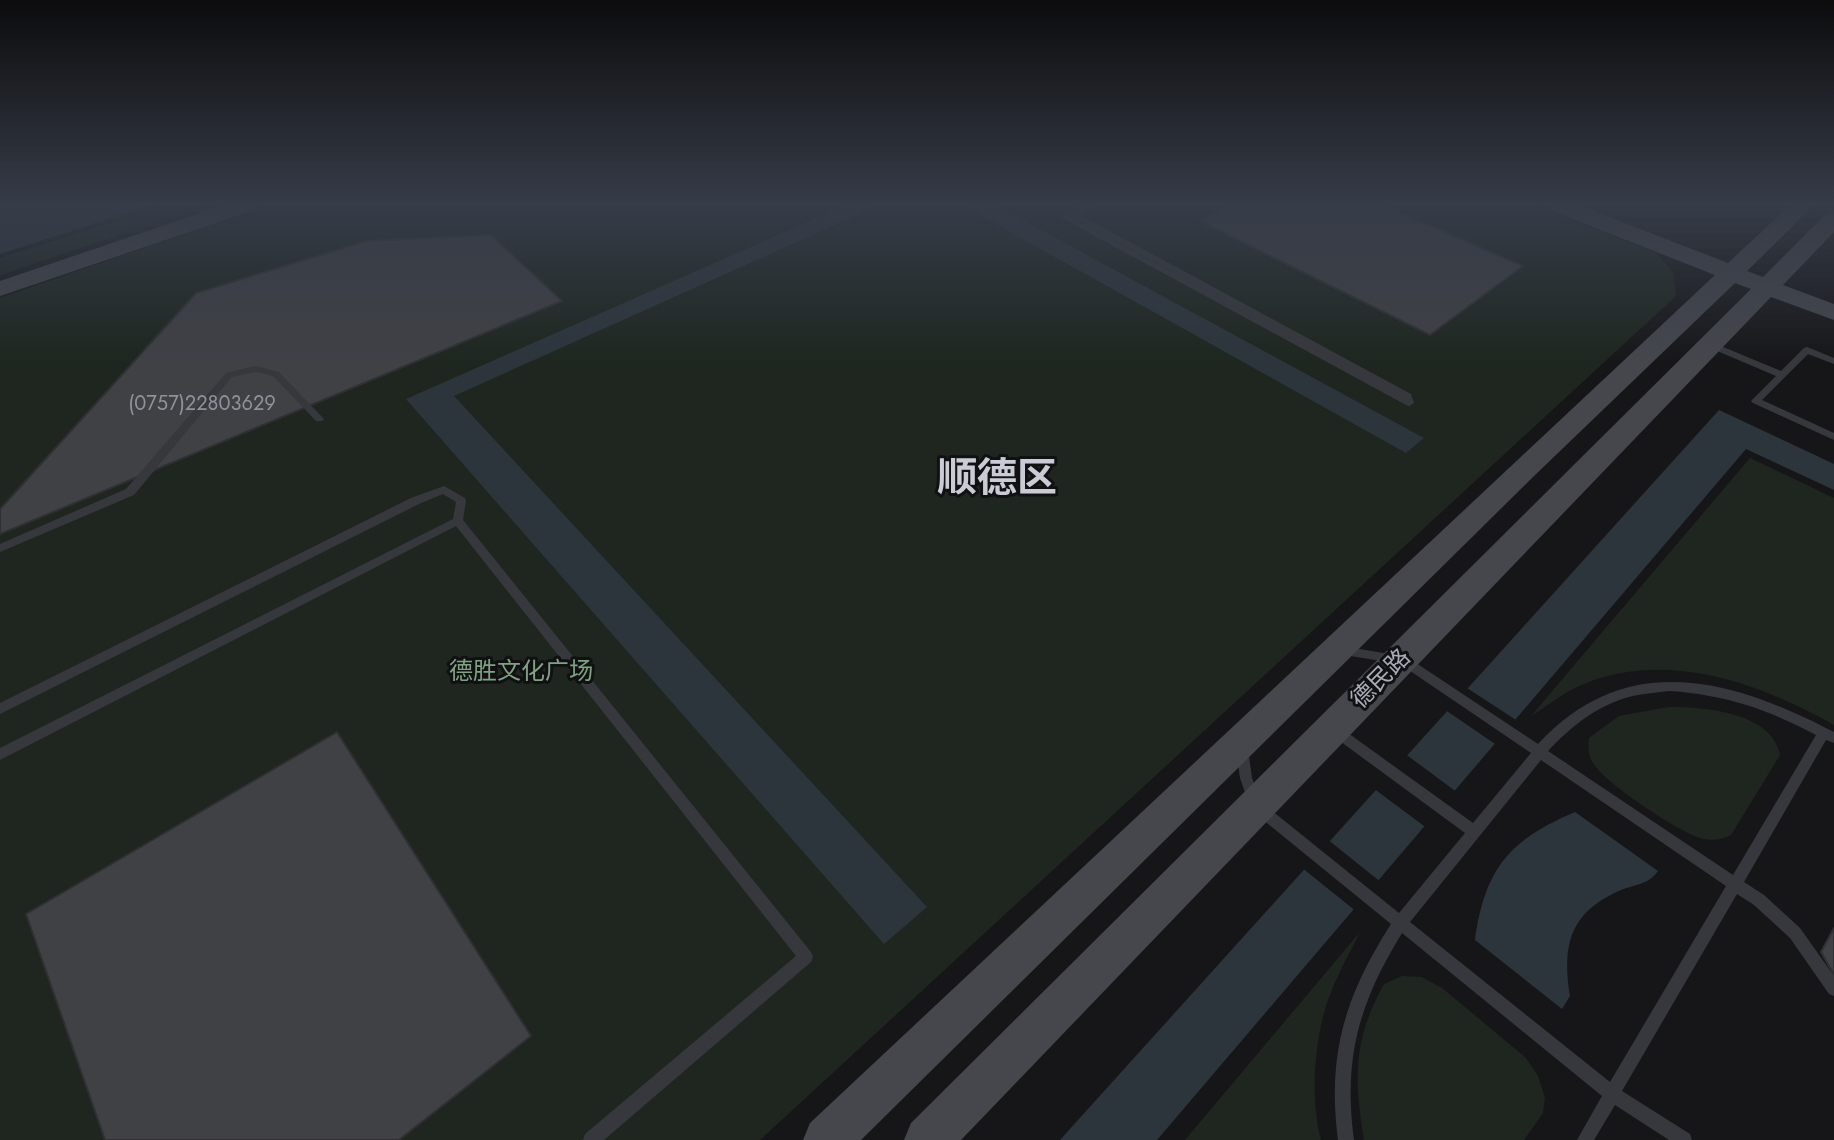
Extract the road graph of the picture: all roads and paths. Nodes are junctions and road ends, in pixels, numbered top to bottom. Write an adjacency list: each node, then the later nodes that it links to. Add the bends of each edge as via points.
1 (90, 258): 9 (main road)
2 (1140, 258): 3 (lane, via 1409,403 1408,396)
3 (1154, 258)
4 (1693, 258): 7 (main road)
5 (1749, 258): 7 (main road)
6 (1796, 258): 8 (main road, 德民路)
7 (1733, 274): 8 (main road); 18 (main road)
8 (1768, 287): 10 (main road); 11 (main road, 德民路)
9 (0, 289)
10 (1834, 313)
11 (1711, 345): 13 (lane); 19 (main road, 德民路)
12 (1834, 361): 13 (lane, via 1807,350)
13 (1782, 375): 15 (lane, via 1756,401)
14 (319, 419): 17 (lane, via 276,374 256,369 229,375 130,492)
15 (1834, 437)
16 (458, 521): 20 (lane, via 461,501 444,490 415,501); 25 (lane); 32 (lane, via 806,957)
17 (0, 548)
18 (1337, 650): 19 (lane); 23 (main road)
19 (1403, 660): 21 (main road, 德民路); 24 (lane)
20 (0, 709)
21 (1334, 729): 26 (main road, 德民路); 27 (lane)
22 (1829, 736): 24 (lane, via 1727,692 1652,686 1589,708); 28 (lane)
23 (1243, 741): 26 (lane, via 1244,769); 33 (main road)
24 (1540, 752): 27 (lane); 28 (lane)
25 (0, 754)
26 (1256, 806): 29 (lane); 34 (main road, 德民路)
27 (1474, 832): 29 (lane)
28 (1735, 884): 30 (lane, via 1795,933); 31 (lane)
29 (1400, 923): 31 (lane); 35 (lane, via 1366,981 1351,1020 1344,1065)
30 (1834, 989)
31 (1612, 1094): 36 (lane); 37 (lane)
32 (591, 1140)
33 (827, 1140)
34 (928, 1140)
35 (1346, 1140)
36 (1585, 1140)
37 (1684, 1140)

